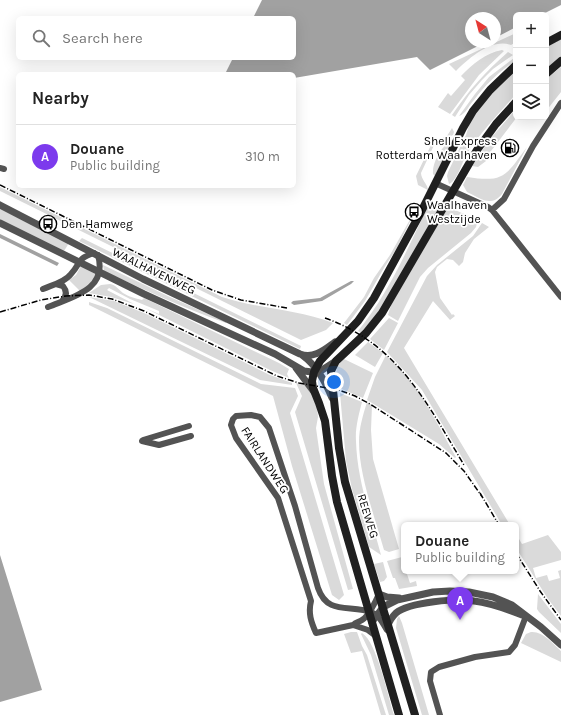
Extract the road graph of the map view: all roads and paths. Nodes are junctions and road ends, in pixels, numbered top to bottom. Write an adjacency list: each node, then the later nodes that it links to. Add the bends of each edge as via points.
1 (561, 35): 2 (main road)
2 (549, 41)
3 (561, 62): 5 (main road)
4 (513, 68): 8 (main road, via 473,111)
5 (549, 72)
6 (561, 103): 11 (street, via 533,146 504,199)
7 (513, 105): 9 (main road, via 480,146)
8 (435, 182): 9 (street); 21 (main road, via 374,298)
9 (453, 191): 11 (street); 23 (main road, via 382,312 366,333)
10 (0, 206): 13 (street, WAALHAVENWEG)
11 (492, 210): 20 (street)
12 (0, 223): 14 (street, WAALHAVENWEG)
13 (96, 254): 14 (street, via 86,256); 15 (street); 22 (street, WAALHAVENWEG)
14 (78, 262): 15 (street, WAALHAVENWEG); 18 (street, via 72,274)
15 (100, 273): 16 (street, WAALHAVENWEG); 17 (street)
16 (112, 278): 17 (street); 25 (street, WAALHAVENWEG, via 258,346 290,362)
17 (95, 282): 18 (street, via 81,294 54,304 64,299 66,293 63,286)
18 (55, 284): 19 (street)
19 (43, 289)
20 (561, 297)
21 (358, 321): 22 (street, via 327,347 316,354); 24 (main road)
22 (304, 356): 24 (street, REEWEG)
23 (338, 359): 24 (street); 27 (main road, REEWEG, via 331,375)
24 (317, 369): 25 (street); 26 (main road, REEWEG, via 312,384); 27 (street, REEWEG)
25 (299, 370): 26 (street, REEWEG)
26 (315, 394): 32 (main road, REEWEG, via 323,412 337,502)
27 (334, 401): 30 (main road, REEWEG, via 345,482)
28 (189, 426): 29 (street, via 142,441 159,445)
29 (190, 436)
30 (379, 594): 31 (street); 33 (main road, REEWEG); 35 (street)
31 (401, 598): 33 (street); 36 (street, via 442,591 469,592 493,597 512,605)
32 (366, 601): 34 (street); 35 (main road, REEWEG)
33 (383, 607): 35 (street); 38 (main road, REEWEG)
34 (359, 610): 35 (street); 37 (street, FAIRLANDWEG, via 334,606 323,599 269,428 260,417 236,416 231,425 236,438 278,498 311,601 309,610 316,633)
35 (373, 616): 37 (street); 38 (street, REEWEG); 39 (main road, REEWEG)
36 (526, 616): 38 (street, via 476,601 450,600 400,611 392,617); 40 (street); 43 (street, via 515,645 509,652 482,656 431,672 429,677)
37 (353, 625): 39 (street)
38 (389, 630): 42 (main road, REEWEG)
39 (377, 636): 41 (main road, REEWEG)
40 (561, 645)
41 (399, 715)
42 (414, 715)
43 (440, 715)

